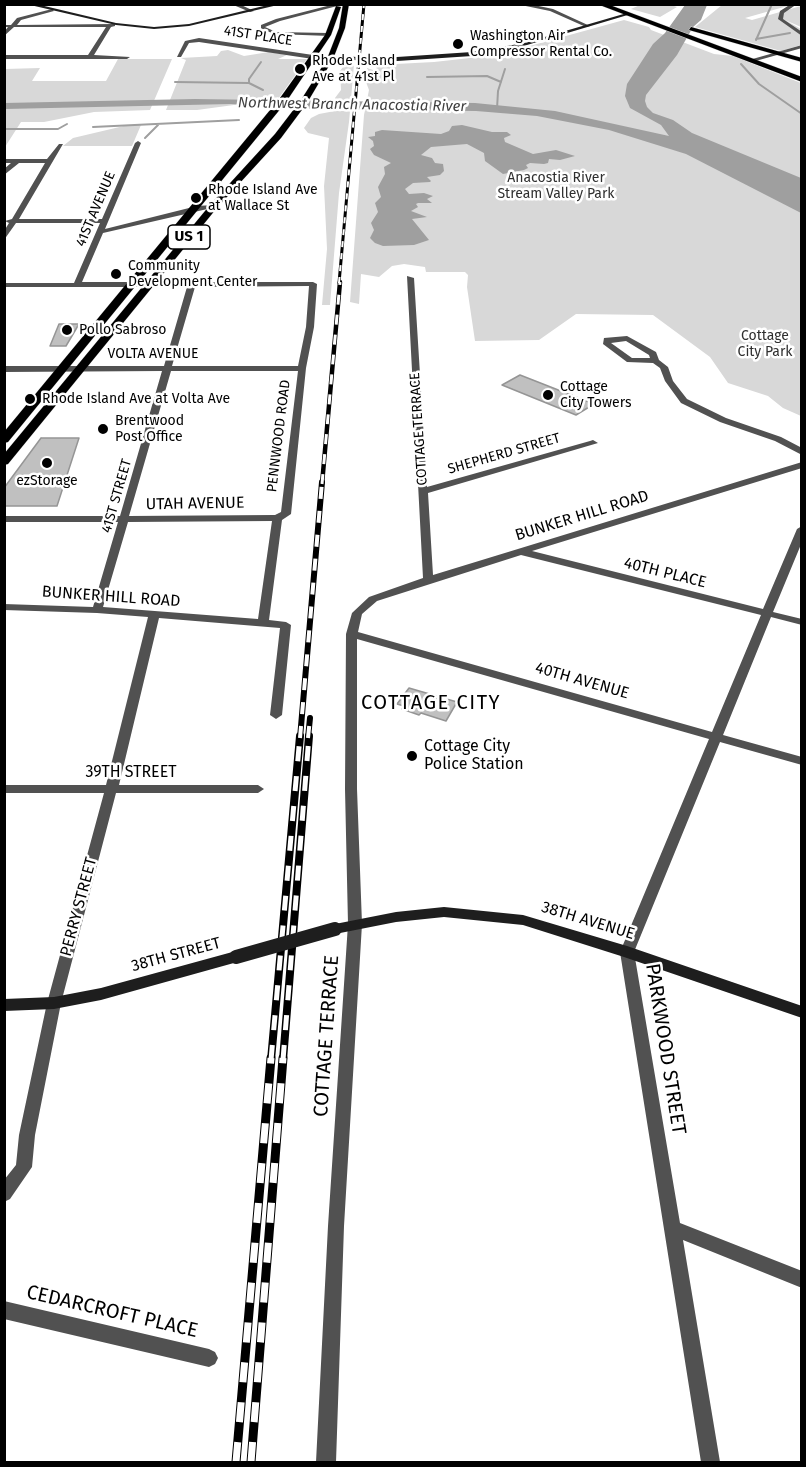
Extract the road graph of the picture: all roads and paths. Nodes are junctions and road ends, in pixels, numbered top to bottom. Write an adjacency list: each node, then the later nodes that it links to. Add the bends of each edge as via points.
1 (28, 4): 11 (street)
2 (233, 4): 12 (street)
3 (280, 4): 12 (street)
4 (518, 4): 22 (street, via 551,10)
5 (600, 4): 9 (main road)
6 (607, 4): 10 (main road)
7 (795, 4): 25 (street, via 782,12 780,19)
8 (341, 5): 24 (main road, US 1); 24 (street, via 262,26 275,33); 33 (main road, US 1, via 342,28)
9 (614, 9): 13 (main road); 15 (main road, via 621,14)
10 (623, 9): 13 (main road); 17 (main road)
11 (51, 10): 16 (street); 18 (street)
12 (252, 11): 18 (street, via 179,27)
13 (629, 14): 15 (street); 17 (main road)
14 (8, 17): 16 (street)
15 (617, 18): 17 (main road); 22 (street)
16 (19, 19): 20 (street)
17 (646, 19): 27 (main road); 34 (main road)
18 (116, 24): 21 (street)
19 (4, 26): 20 (street)
20 (11, 26): 21 (street); 23 (street)
21 (109, 26): 30 (street)
22 (588, 26): 33 (street, via 472,54 404,60)
23 (4, 35)
24 (328, 35): 32 (main road, US 1)
25 (801, 35)
26 (801, 46): 27 (street)
27 (778, 53): 34 (street); 35 (main road)
28 (179, 56): 32 (street, 41ST PLACE, via 187,42 199,40)
29 (4, 57): 30 (street)
30 (90, 57): 31 (street)
31 (127, 57)
32 (313, 57): 33 (street); 44 (main road, US 1)
33 (330, 59): 43 (main road, US 1, via 278,136)
34 (752, 60): 36 (main road)
35 (801, 60)
36 (801, 80)
37 (138, 143): 47 (street, 41ST AVENUE)
38 (61, 146): 41 (street)
39 (4, 161): 40 (street)
40 (17, 161): 41 (street); 42 (street)
41 (49, 161): 46 (street)
42 (4, 173)
43 (213, 207): 44 (street); 51 (main road, US 1)
44 (197, 208): 48 (street); 55 (main road, US 1)
45 (4, 221): 46 (street)
46 (14, 221): 47 (street); 49 (street)
47 (103, 221): 48 (street, 41ST AVENUE)
48 (100, 232): 54 (street, 41ST AVENUE)
49 (4, 238)
50 (410, 278): 67 (street, COTTAGE TERRACE)
51 (150, 284): 52 (street); 55 (street); 58 (main road, US 1)
52 (192, 284): 57 (street, 41ST STREET); 59 (street, PENNWOOD ROAD, via 313,284)
53 (4, 285): 54 (street)
54 (77, 285): 55 (street)
55 (133, 285): 61 (main road, US 1)
56 (655, 361): 56 (street, via 653,354 627,338 607,340 607,344 630,360); 64 (street, via 664,367 684,401)
57 (167, 367): 58 (street, VOLTA AVENUE); 59 (street, VOLTA AVENUE); 70 (street, 41ST STREET)
58 (81, 368): 61 (street, VOLTA AVENUE); 65 (main road, US 1)
59 (302, 368): 68 (street, PENNWOOD ROAD, via 286,514)
60 (4, 369): 61 (street, VOLTA AVENUE)
61 (65, 369): 62 (main road, US 1)
62 (4, 440)
63 (593, 443): 67 (street, SHEPHERD STREET)
64 (801, 452)
65 (4, 462)
66 (801, 465): 72 (street, BUNKER HILL ROAD)
67 (423, 490): 73 (street, COTTAGE TERRACE)
68 (277, 518): 70 (street, UTAH AVENUE); 81 (street, PENNWOOD ROAD)
69 (4, 519): 70 (street, UTAH AVENUE)
70 (125, 520): 75 (street, 41ST STREET)
71 (801, 529): 77 (street, PARKWOOD STREET)
72 (522, 552): 73 (street, BUNKER HILL ROAD); 77 (street, 40TH PLACE)
73 (428, 580): 76 (street, BUNKER HILL ROAD, via 373,599)
74 (7, 607): 75 (street, BUNKER HILL ROAD); 79 (street)
75 (97, 610): 78 (street, BUNKER HILL ROAD)
76 (357, 613): 82 (street, COTTAGE TERRACE)
77 (768, 614): 80 (street, 40TH PLACE); 84 (street, PARKWOOD STREET)
78 (154, 616): 81 (street, BUNKER HILL ROAD); 88 (street, PERRY STREET)
79 (4, 620)
80 (801, 622)
81 (263, 623): 83 (street, BUNKER HILL ROAD, via 286,625)
82 (352, 634): 84 (street, 40TH AVENUE); 89 (street, COTTAGE TERRACE)
83 (276, 715)
84 (717, 736): 85 (street, 40TH AVENUE); 90 (street, PARKWOOD STREET)
85 (801, 761)
86 (4, 789): 88 (street, 39TH STREET)
87 (258, 789): 88 (street, 39TH STREET)
88 (111, 790): 91 (street, PERRY STREET)
89 (355, 924): 90 (street, 38TH AVENUE, via 444,912 487,915 523,920); 91 (street, 38TH STREET, bridge, via 101,994); 99 (street, COTTAGE TERRACE)
90 (627, 952): 93 (street, 38TH AVENUE); 95 (street, PARKWOOD STREET)
91 (54, 1003): 92 (street, 38TH STREET); 94 (street, PERRY STREET, via 24,1167)
92 (4, 1005)
93 (801, 1012)
94 (4, 1194)
95 (673, 1228): 96 (street); 100 (street, PARKWOOD STREET)
96 (801, 1280)
97 (4, 1310): 98 (street, CEDARCROFT PLACE)
98 (209, 1358)
99 (326, 1462)
100 (711, 1462)

